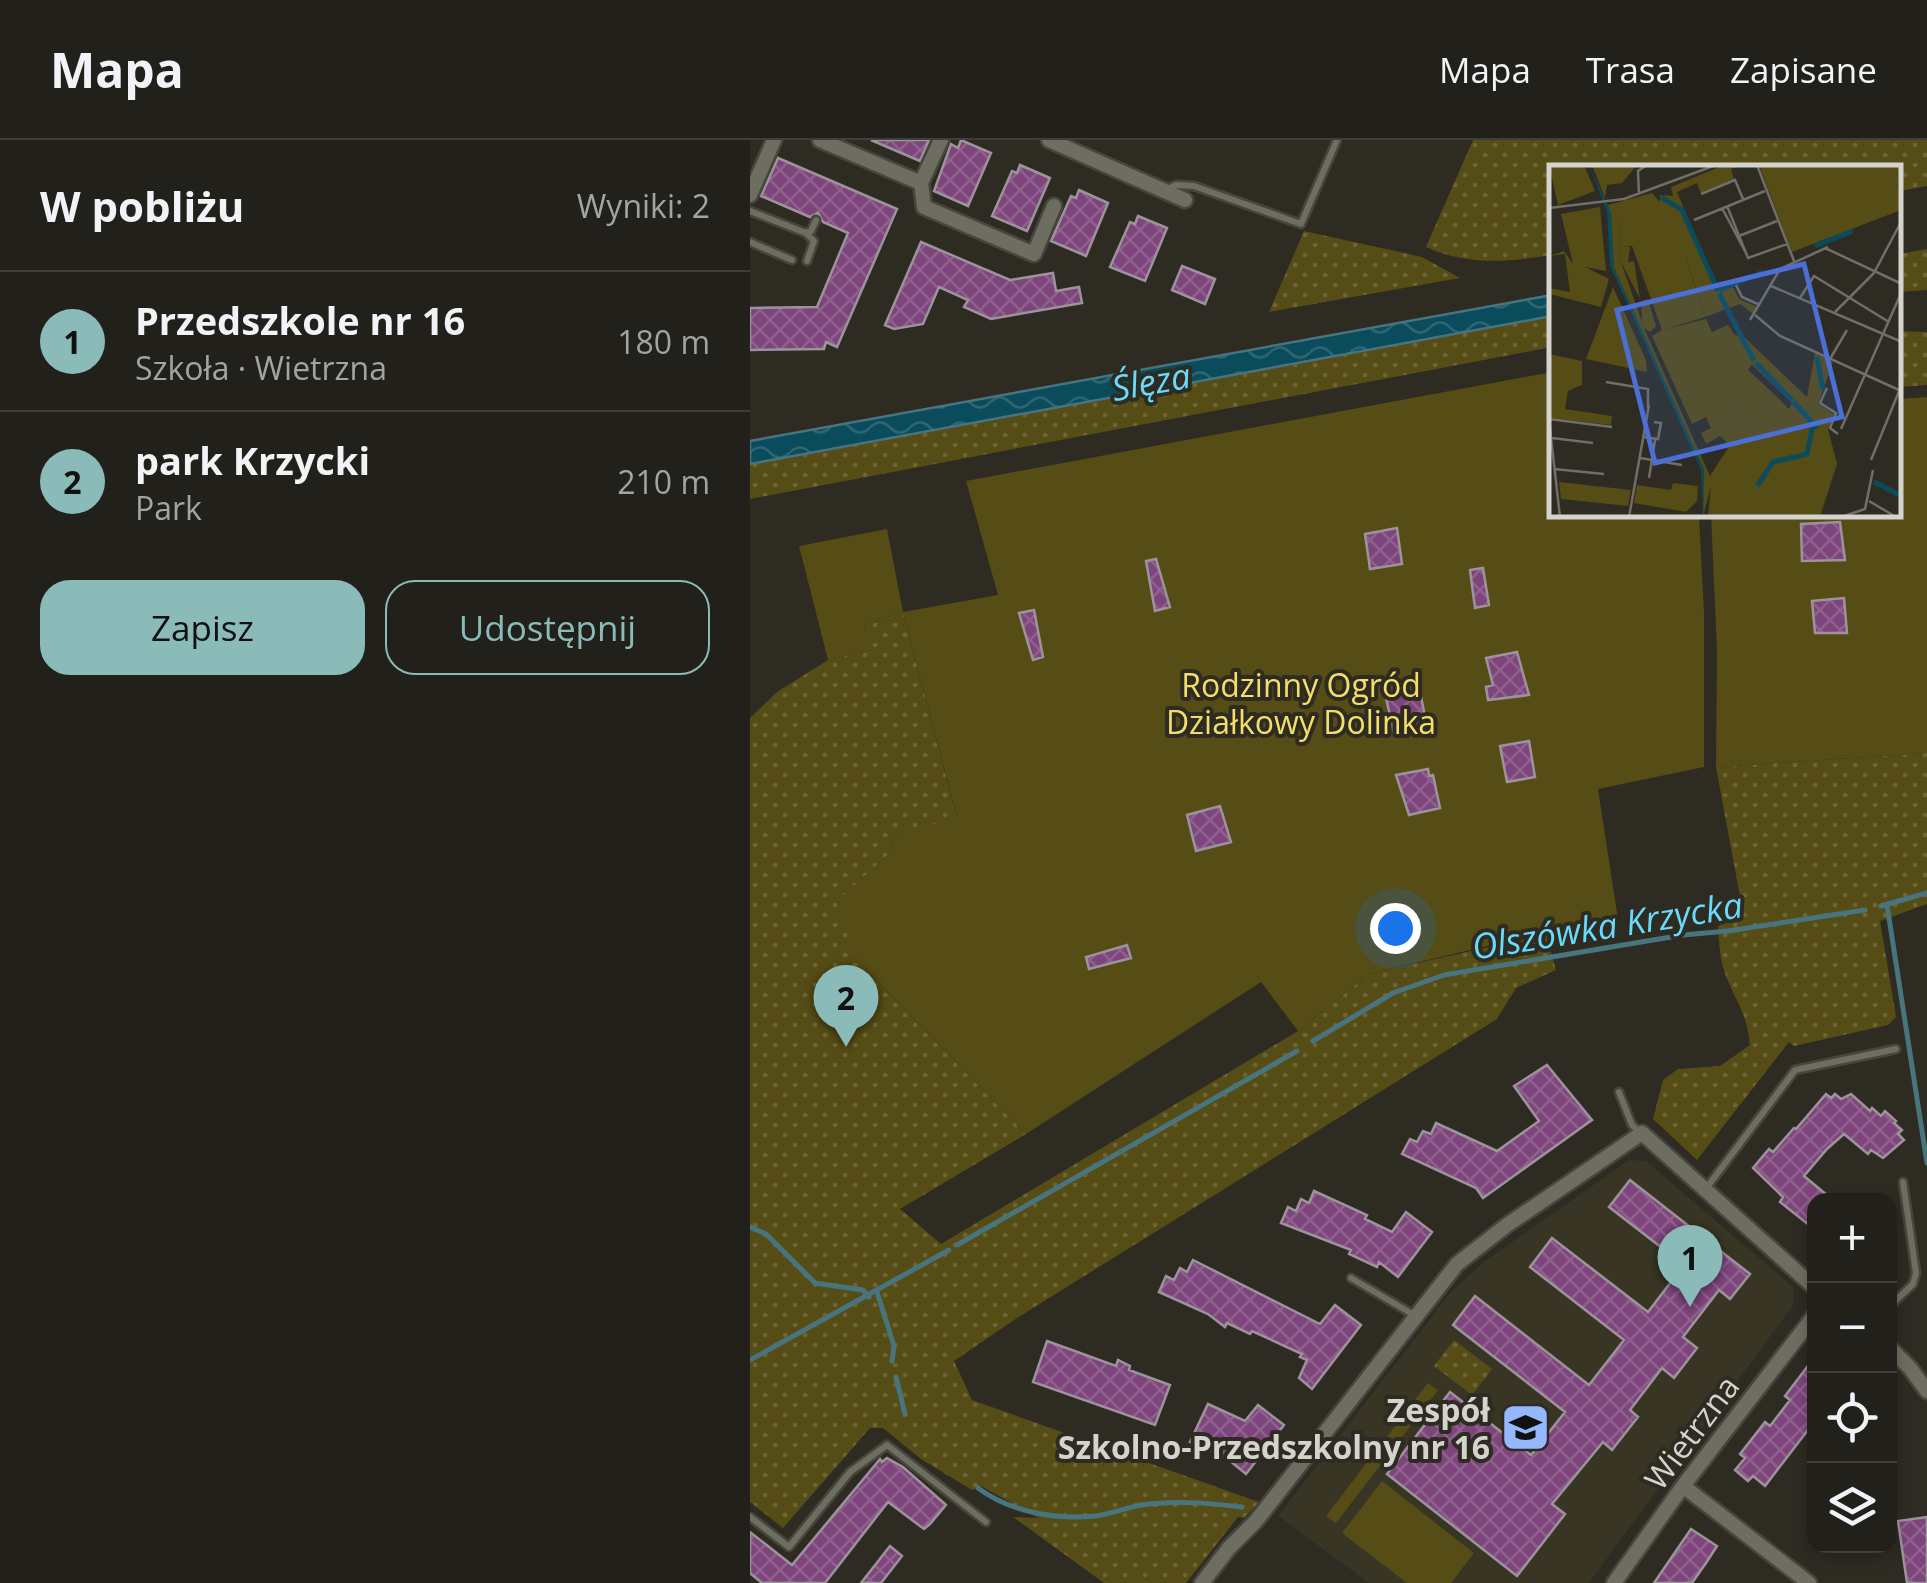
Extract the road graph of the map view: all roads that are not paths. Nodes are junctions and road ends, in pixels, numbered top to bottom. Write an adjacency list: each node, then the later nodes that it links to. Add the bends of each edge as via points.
1 (774, 140): 8 (street)
2 (820, 140): 6 (street)
3 (941, 140): 6 (street)
4 (1049, 140): 7 (street)
5 (1337, 140): 7 (lane, via 1301,224 1194,186)
6 (921, 183): 10 (street, via 924,207 1034,254)
7 (1165, 190): 9 (street)
8 (750, 195)
9 (1185, 200)
10 (1054, 206)
11 (750, 211): 13 (lane)
12 (816, 220): 13 (lane)
13 (806, 233): 16 (lane, via 814,240)
14 (750, 242): 15 (lane)
15 (792, 260)
16 (807, 260)
17 (1896, 1049): 21 (lane, via 1795,1070)
18 (1619, 1092): 19 (lane)
19 (1642, 1134): 21 (street); 25 (street, via 1478,1245)
20 (1903, 1182): 24 (lane, via 1916,1273)
21 (1705, 1190): 23 (street)
22 (1350, 1278): 25 (lane)
23 (1808, 1283)
24 (1897, 1299)
25 (1414, 1316): 32 (street)
26 (1807, 1325): 29 (street, Wietrzna)
27 (1897, 1355): 28 (street)
28 (1927, 1391)
29 (1683, 1486): 33 (street, Wietrzna); 34 (street)
30 (750, 1516): 31 (lane, via 789,1547 850,1472 887,1445)
31 (986, 1522)
32 (1202, 1583)
33 (1614, 1583)
34 (1809, 1583)

